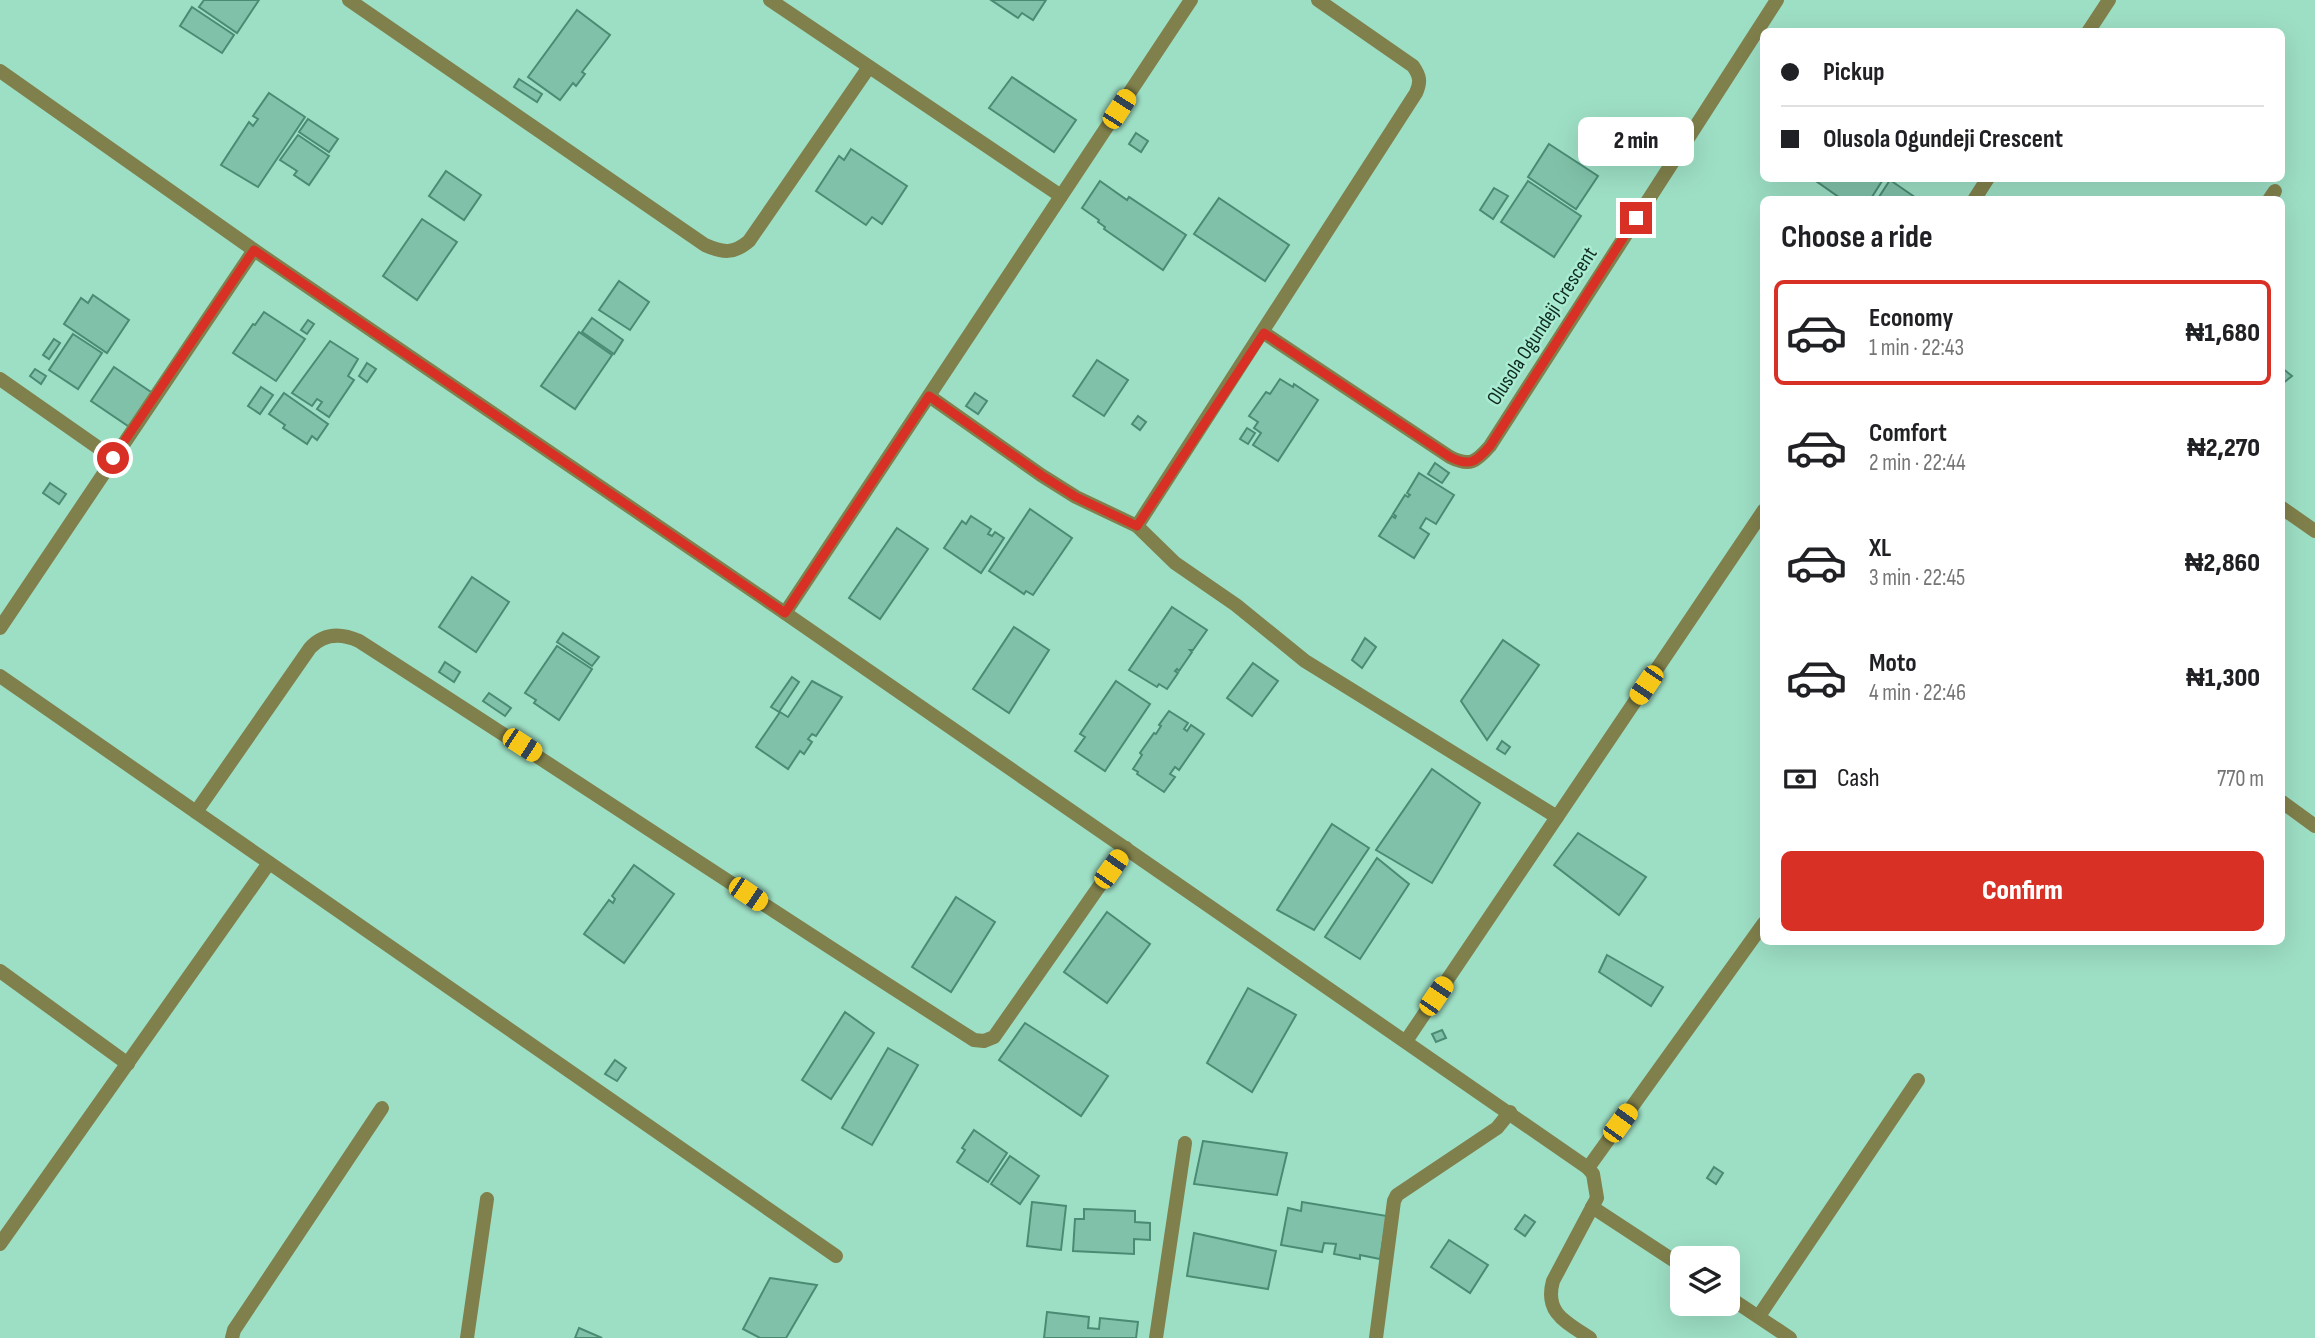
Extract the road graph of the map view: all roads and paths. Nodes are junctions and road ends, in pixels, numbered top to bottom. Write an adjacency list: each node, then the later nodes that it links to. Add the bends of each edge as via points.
1 (349, 0): 8 (street, via 705,245 726,252 749,241)
2 (770, 0): 8 (street)
3 (1191, 0): 10 (street)
4 (1318, 0): 12 (street, via 1413,66 1420,83)
5 (1777, 0): 12 (street, Olusola Ogundeji Crescent, via 1478,460 1469,463 1450,457)
6 (2109, 0): 7 (street)
7 (2091, 28)
8 (869, 67): 10 (street)
9 (0, 71): 11 (street)
10 (1061, 196): 14 (street)
11 (254, 250): 15 (street); 20 (street)
12 (1264, 333): 18 (street)
13 (0, 379): 15 (street)
14 (929, 396): 18 (street, via 1053,483); 20 (street)
15 (113, 458): 21 (street)
16 (2285, 510): 19 (street)
17 (1760, 516): 25 (street)
18 (1137, 526): 25 (street, via 1175,563 1305,661)
19 (2315, 531)
20 (785, 613): 27 (street)
21 (0, 628)
22 (0, 676): 24 (street)
23 (2285, 804): 26 (street)
24 (197, 812): 27 (street, via 315,643 325,637 349,637 974,1040 984,1041 994,1038); 28 (street)
25 (1557, 817): 31 (street)
26 (2315, 826)
27 (1126, 848): 31 (street)
28 (269, 863): 32 (street); 41 (street)
29 (1760, 929): 37 (street)
30 (0, 971): 32 (street)
31 (1406, 1041): 35 (street)
32 (128, 1064): 40 (street)
33 (1918, 1080): 44 (street)
34 (382, 1108): 45 (street)
35 (1510, 1112): 37 (street); 48 (street, via 1497,1128 1397,1195)
36 (1185, 1143): 47 (street)
37 (1588, 1168): 39 (street, via 1597,1190)
38 (487, 1199): 46 (street)
39 (1592, 1208): 42 (street); 49 (street, via 1550,1293 1558,1313)
40 (0, 1244)
41 (836, 1256)
42 (1670, 1258)
43 (1740, 1304): 44 (street)
44 (1759, 1316): 50 (street)
45 (232, 1338)
46 (467, 1338)
47 (1156, 1338)
48 (1376, 1338)
49 (1590, 1338)
50 (1790, 1338)

